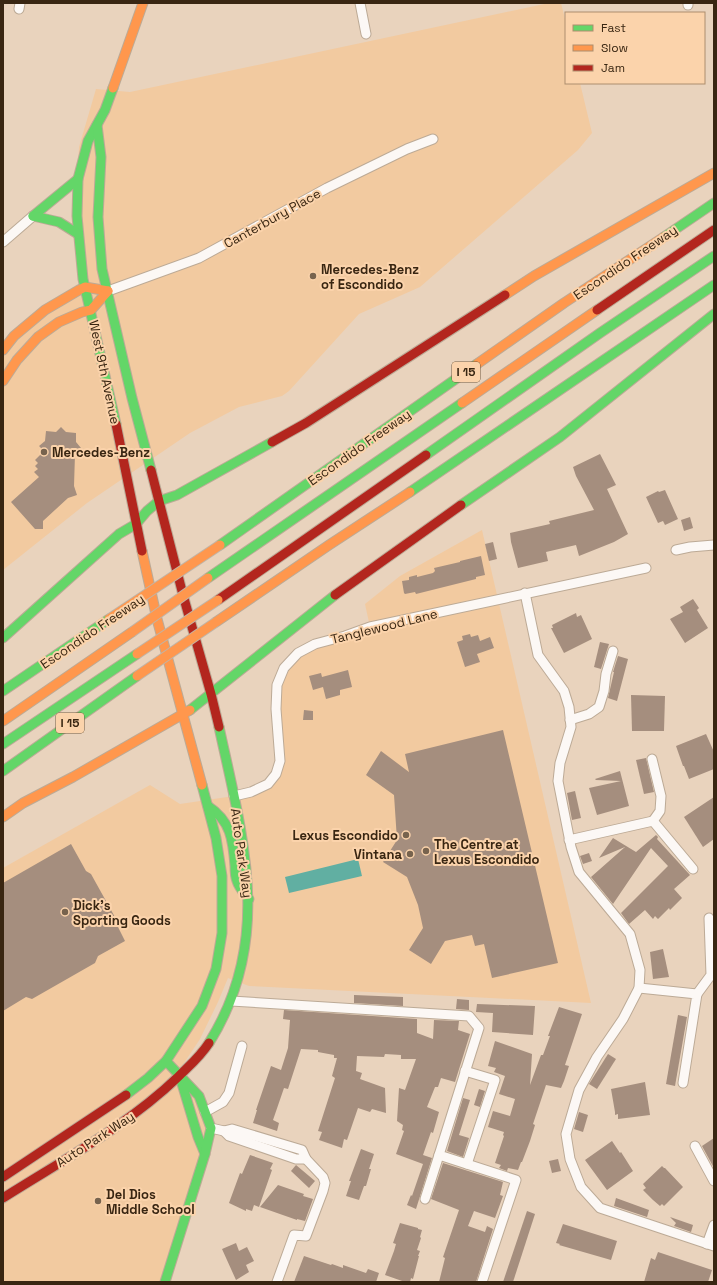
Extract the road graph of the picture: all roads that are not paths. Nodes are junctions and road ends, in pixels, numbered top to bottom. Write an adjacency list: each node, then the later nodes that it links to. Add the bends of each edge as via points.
1 (143, 3): 4 (main road, West 9th Avenue, via 105,110)
2 (360, 3): 3 (street)
3 (366, 34)
4 (97, 125): 7 (main road, West 9th Avenue, via 88,141); 16 (main road, West 9th Avenue, via 101,157 98,217 101,263)
5 (433, 139): 16 (street, Canterbury Place, via 326,188 199,258)
6 (714, 173): 21 (main road, via 534,276 306,423 177,495)
7 (78, 179): 9 (main road); 11 (main road, West 9th Avenue)
8 (714, 202): 31 (main road, Escondido Freeway / I 15, bridge, via 564,303 220,545)
9 (34, 216): 11 (main road, via 59,222); 12 (street)
10 (714, 230): 35 (main road, bridge)
11 (78, 234): 15 (main road, West 9th Avenue)
12 (3, 242)
13 (714, 256): 36 (main road, bridge, via 218,600)
14 (714, 285): 38 (main road, I 15, bridge, via 216,622)
15 (85, 287): 16 (main road); 17 (main road, West 9th Avenue); 19 (main road, via 45,310 14,336)
16 (108, 291): 17 (main road); 21 (main road, West 9th Avenue)
17 (91, 310): 20 (main road, via 59,322 38,337 17,360); 22 (main road, West 9th Avenue)
18 (714, 314): 32 (main road, via 560,437 328,600)
19 (3, 350)
20 (3, 381)
21 (159, 501): 22 (main road); 27 (main road, West 9th Avenue)
22 (136, 524): 28 (main road, West 9th Avenue); 29 (main road, via 119,534)
23 (714, 545): 24 (street)
24 (676, 550)
25 (646, 568): 26 (street, Tanglewood Lane)
26 (525, 593): 34 (street, via 538,655 564,691); 39 (street, Tanglewood Lane, via 370,627 315,644 298,653 284,668 277,685 280,761 276,774 268,784)
27 (184, 595): 32 (main road, Auto Park Way)
28 (157, 620): 33 (main road, Auto Park Way)
29 (3, 638)
30 (613, 651): 34 (street, via 599,707 589,714)
31 (3, 690)
32 (211, 694): 33 (main road); 39 (main road, Auto Park Way)
33 (183, 715): 40 (main road, Auto Park Way); 41 (main road, via 23,803)
34 (570, 720): 43 (street, via 571,727 560,763 558,781)
35 (3, 721)
36 (3, 744)
37 (652, 759): 42 (street, via 661,796 660,811)
38 (3, 771)
39 (234, 796): 45 (main road, Auto Park Way, via 243,840)
40 (208, 806): 45 (main road, via 223,816 227,824 238,885); 51 (main road, Auto Park Way, via 222,876 223,925 216,969 202,1006)
41 (3, 817)
42 (652, 821): 43 (street); 44 (street)
43 (569, 840): 47 (street, via 579,872 630,934 640,970)
44 (693, 869)
45 (249, 899): 49 (main road, Auto Park Way, via 244,951)
46 (709, 918): 48 (street, via 711,975)
47 (639, 988): 48 (street); 66 (street, via 579,1090 566,1134 570,1159 581,1187 600,1208)
48 (697, 994): 54 (street)
49 (231, 1001): 52 (street, via 469,1016 479,1028); 53 (main road, Auto Park Way, via 207,1046)
50 (242, 1046): 55 (street, via 229,1093 223,1102)
51 (166, 1061): 53 (main road); 61 (main road, Auto Park Way, via 126,1095)
52 (465, 1071): 59 (street); 60 (street, via 495,1080)
53 (179, 1076): 55 (main road, via 199,1096); 58 (main road); 63 (main road, Auto Park Way, via 128,1119)
54 (683, 1083)
55 (205, 1112): 56 (main road)
56 (211, 1128): 58 (main road); 68 (street, via 296,1159 306,1159 323,1177 323,1191 306,1236 294,1235)
57 (695, 1146): 62 (street)
58 (206, 1154): 67 (main road)
59 (439, 1155): 60 (street); 64 (street)
60 (467, 1164): 69 (street, via 516,1180)
61 (3, 1177)
62 (714, 1181)
63 (3, 1198)
64 (425, 1198)
65 (714, 1225): 66 (street)
66 (710, 1245)
67 (165, 1282)
68 (277, 1282)
69 (482, 1282)

